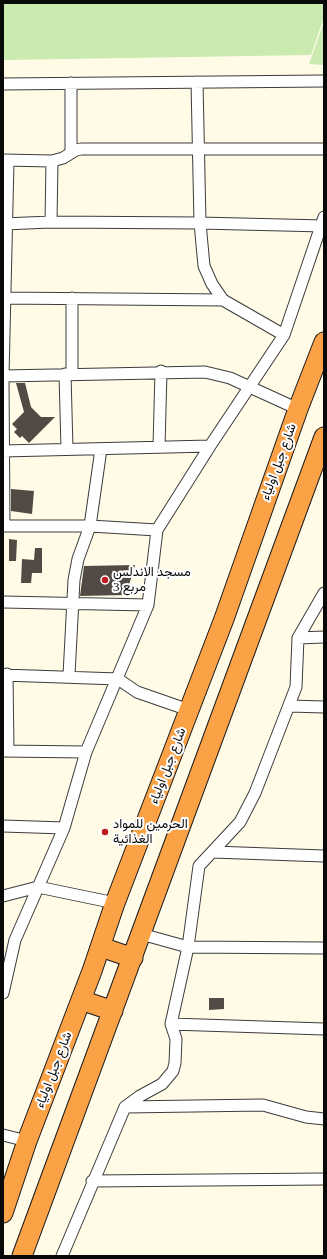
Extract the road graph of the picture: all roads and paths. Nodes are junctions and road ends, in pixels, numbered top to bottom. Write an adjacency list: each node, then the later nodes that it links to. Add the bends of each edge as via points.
1 (324, 81): 2 (street)
2 (197, 82): 4 (street); 6 (street)
3 (3, 84): 4 (street)
4 (71, 84): 7 (street)
5 (324, 149): 6 (street)
6 (199, 150): 7 (street, via 81,149); 11 (street)
7 (71, 152): 9 (street)
8 (6, 161): 9 (street); 13 (street)
9 (52, 161): 10 (street)
10 (51, 222): 11 (street); 13 (street)
11 (200, 223): 12 (street); 16 (street, via 204,266)
12 (323, 223): 17 (street)
13 (5, 224): 14 (street)
14 (4, 298): 15 (street); 21 (street)
15 (72, 298): 16 (street); 20 (street)
16 (223, 300): 17 (street)
17 (284, 335): 22 (street)
18 (324, 342): 23 (highway, شارع جبل اولياء)
19 (161, 371): 20 (street); 22 (street, via 205,372 230,378); 26 (street)
20 (69, 374): 21 (street); 27 (street)
21 (3, 376): 29 (street)
22 (250, 387): 23 (street); 25 (street)
23 (298, 409): 44 (highway, شارع جبل اولياء)
24 (324, 437): 54 (highway)
25 (210, 446): 26 (street); 32 (street)
26 (159, 447): 28 (street)
27 (67, 449): 28 (street); 29 (street)
28 (100, 449): 31 (street)
29 (3, 450): 30 (street)
30 (4, 526): 31 (street)
31 (90, 526): 32 (street); 35 (street, via 78,559)
32 (157, 530): 36 (street)
33 (324, 593): 38 (street)
34 (3, 602): 35 (street)
35 (72, 603): 36 (street); 40 (street)
36 (148, 605): 41 (street)
37 (324, 637): 38 (street)
38 (298, 638): 42 (street, via 296,687)
39 (5, 674): 40 (street); 45 (street)
40 (69, 676): 41 (street)
41 (118, 679): 44 (street, via 137,692); 46 (street)
42 (290, 706): 43 (street); 49 (street, via 255,793 240,822)
43 (324, 707)
44 (189, 710): 53 (highway, شارع جبل اولياء)
45 (5, 751): 46 (street)
46 (86, 752): 48 (street)
47 (3, 826): 48 (street)
48 (64, 828): 51 (street)
49 (213, 852): 50 (street); 56 (street, via 199,866)
50 (324, 856)
51 (38, 887): 52 (street); 53 (street); 59 (street, via 15,940)
52 (3, 896)
53 (115, 903): 55 (highway, شارع جبل اولياء)
54 (141, 934): 56 (street); 58 (highway)
55 (101, 946): 58 (highway); 61 (highway, شارع جبل اولياء)
56 (188, 947): 57 (street); 63 (street)
57 (324, 948)
58 (133, 958): 62 (highway)
59 (5, 977): 60 (street)
60 (3, 993)
61 (81, 1000): 62 (highway); 68 (highway, شارع جبل اولياء)
62 (113, 1011): 72 (highway)
63 (171, 1024): 64 (street); 65 (street, via 176,1038 173,1071 162,1084)
64 (324, 1029)
65 (125, 1107): 66 (street, via 263,1105 306,1117); 70 (street)
66 (324, 1119)
67 (3, 1135): 68 (street)
68 (27, 1141): 71 (highway, شارع جبل اولياء)
69 (324, 1179): 70 (street)
70 (92, 1182): 73 (street)
71 (3, 1213)
72 (22, 1256)
73 (62, 1256)

